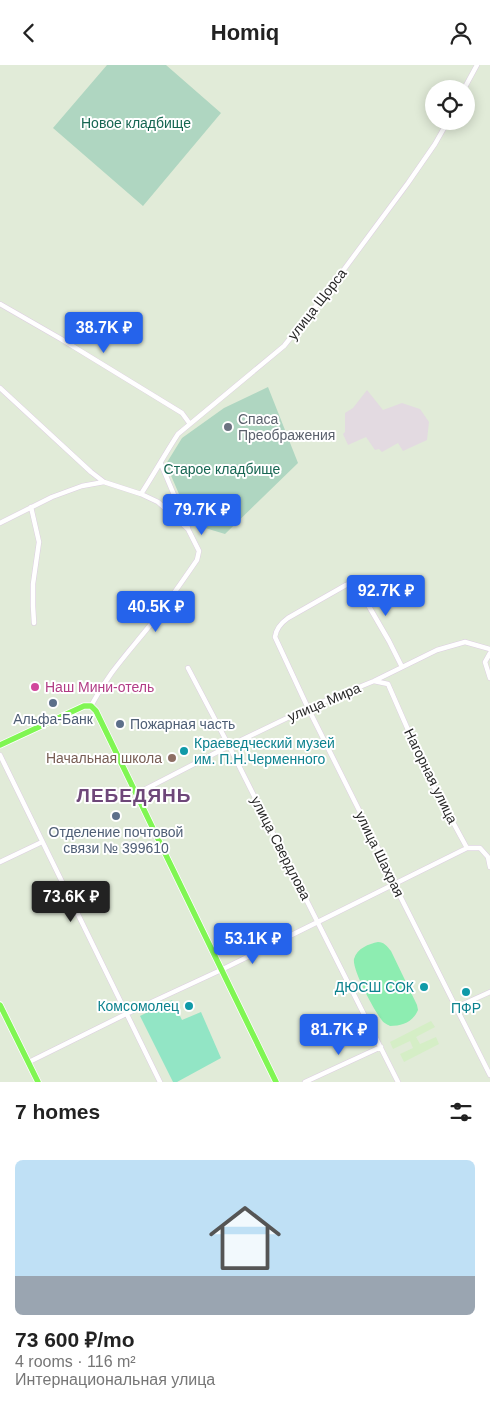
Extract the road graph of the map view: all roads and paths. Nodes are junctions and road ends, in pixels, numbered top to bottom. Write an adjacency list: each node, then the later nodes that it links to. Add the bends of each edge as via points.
1 (477, 65): 2 (street)
2 (469, 80)
3 (443, 130): 6 (street, улица Щорса, via 403,191 284,346)
4 (0, 304): 6 (street, via 182,413)
5 (0, 388): 8 (street)
6 (190, 424): 7 (street, улица Щорса, via 178,434)
7 (161, 464): 9 (street, улица Щорса); 12 (street)
8 (104, 482): 9 (street); 10 (street, via 82,486)
9 (141, 493): 12 (street)
10 (31, 507): 11 (street); 13 (street, via 39,542 33,584)
11 (0, 523)
12 (188, 529): 19 (street, via 199,551 197,560 113,669)
13 (34, 623)
14 (490, 651): 15 (street, улица Мира, via 465,642 437,650); 17 (street, via 485,662)
15 (402, 667): 18 (street, улица Мира); 20 (street, улица Шахрая, via 356,584 350,583 288,618 276,631 275,637)
16 (188, 668): 22 (street, улица Свердлова)
17 (490, 678)
18 (374, 681): 20 (street, улица Мира); 26 (street, Нагорная улица, via 388,684 392,691 430,781)
19 (91, 706): 21 (main road, via 78,708); 24 (main road, via 99,716)
20 (308, 708): 22 (street, улица Мира); 29 (street, улица Шахрая)
21 (0, 745)
22 (229, 746): 24 (street, улица Мира); 30 (street, улица Свердлова)
23 (0, 755): 25 (street)
24 (136, 794): 31 (main road)
25 (42, 841): 27 (street); 35 (street)
26 (467, 848): 28 (street, via 480,848 488,857); 29 (street)
27 (0, 862)
28 (490, 867)
29 (394, 884): 30 (street); 34 (street, улица Шахрая)
30 (318, 922): 31 (street); 36 (street, улица Свердлова)
31 (221, 970): 35 (street); 41 (main road)
32 (490, 992): 34 (street)
33 (0, 1005): 37 (main road)
34 (457, 1007): 38 (street, улица Шахрая)
35 (126, 1013): 37 (street); 40 (street)
36 (381, 1047): 42 (street); 43 (street, улица Свердлова)
37 (28, 1062): 39 (main road)
38 (490, 1075)
39 (38, 1082)
40 (160, 1082)
41 (276, 1082)
42 (305, 1082)
43 (398, 1082)

